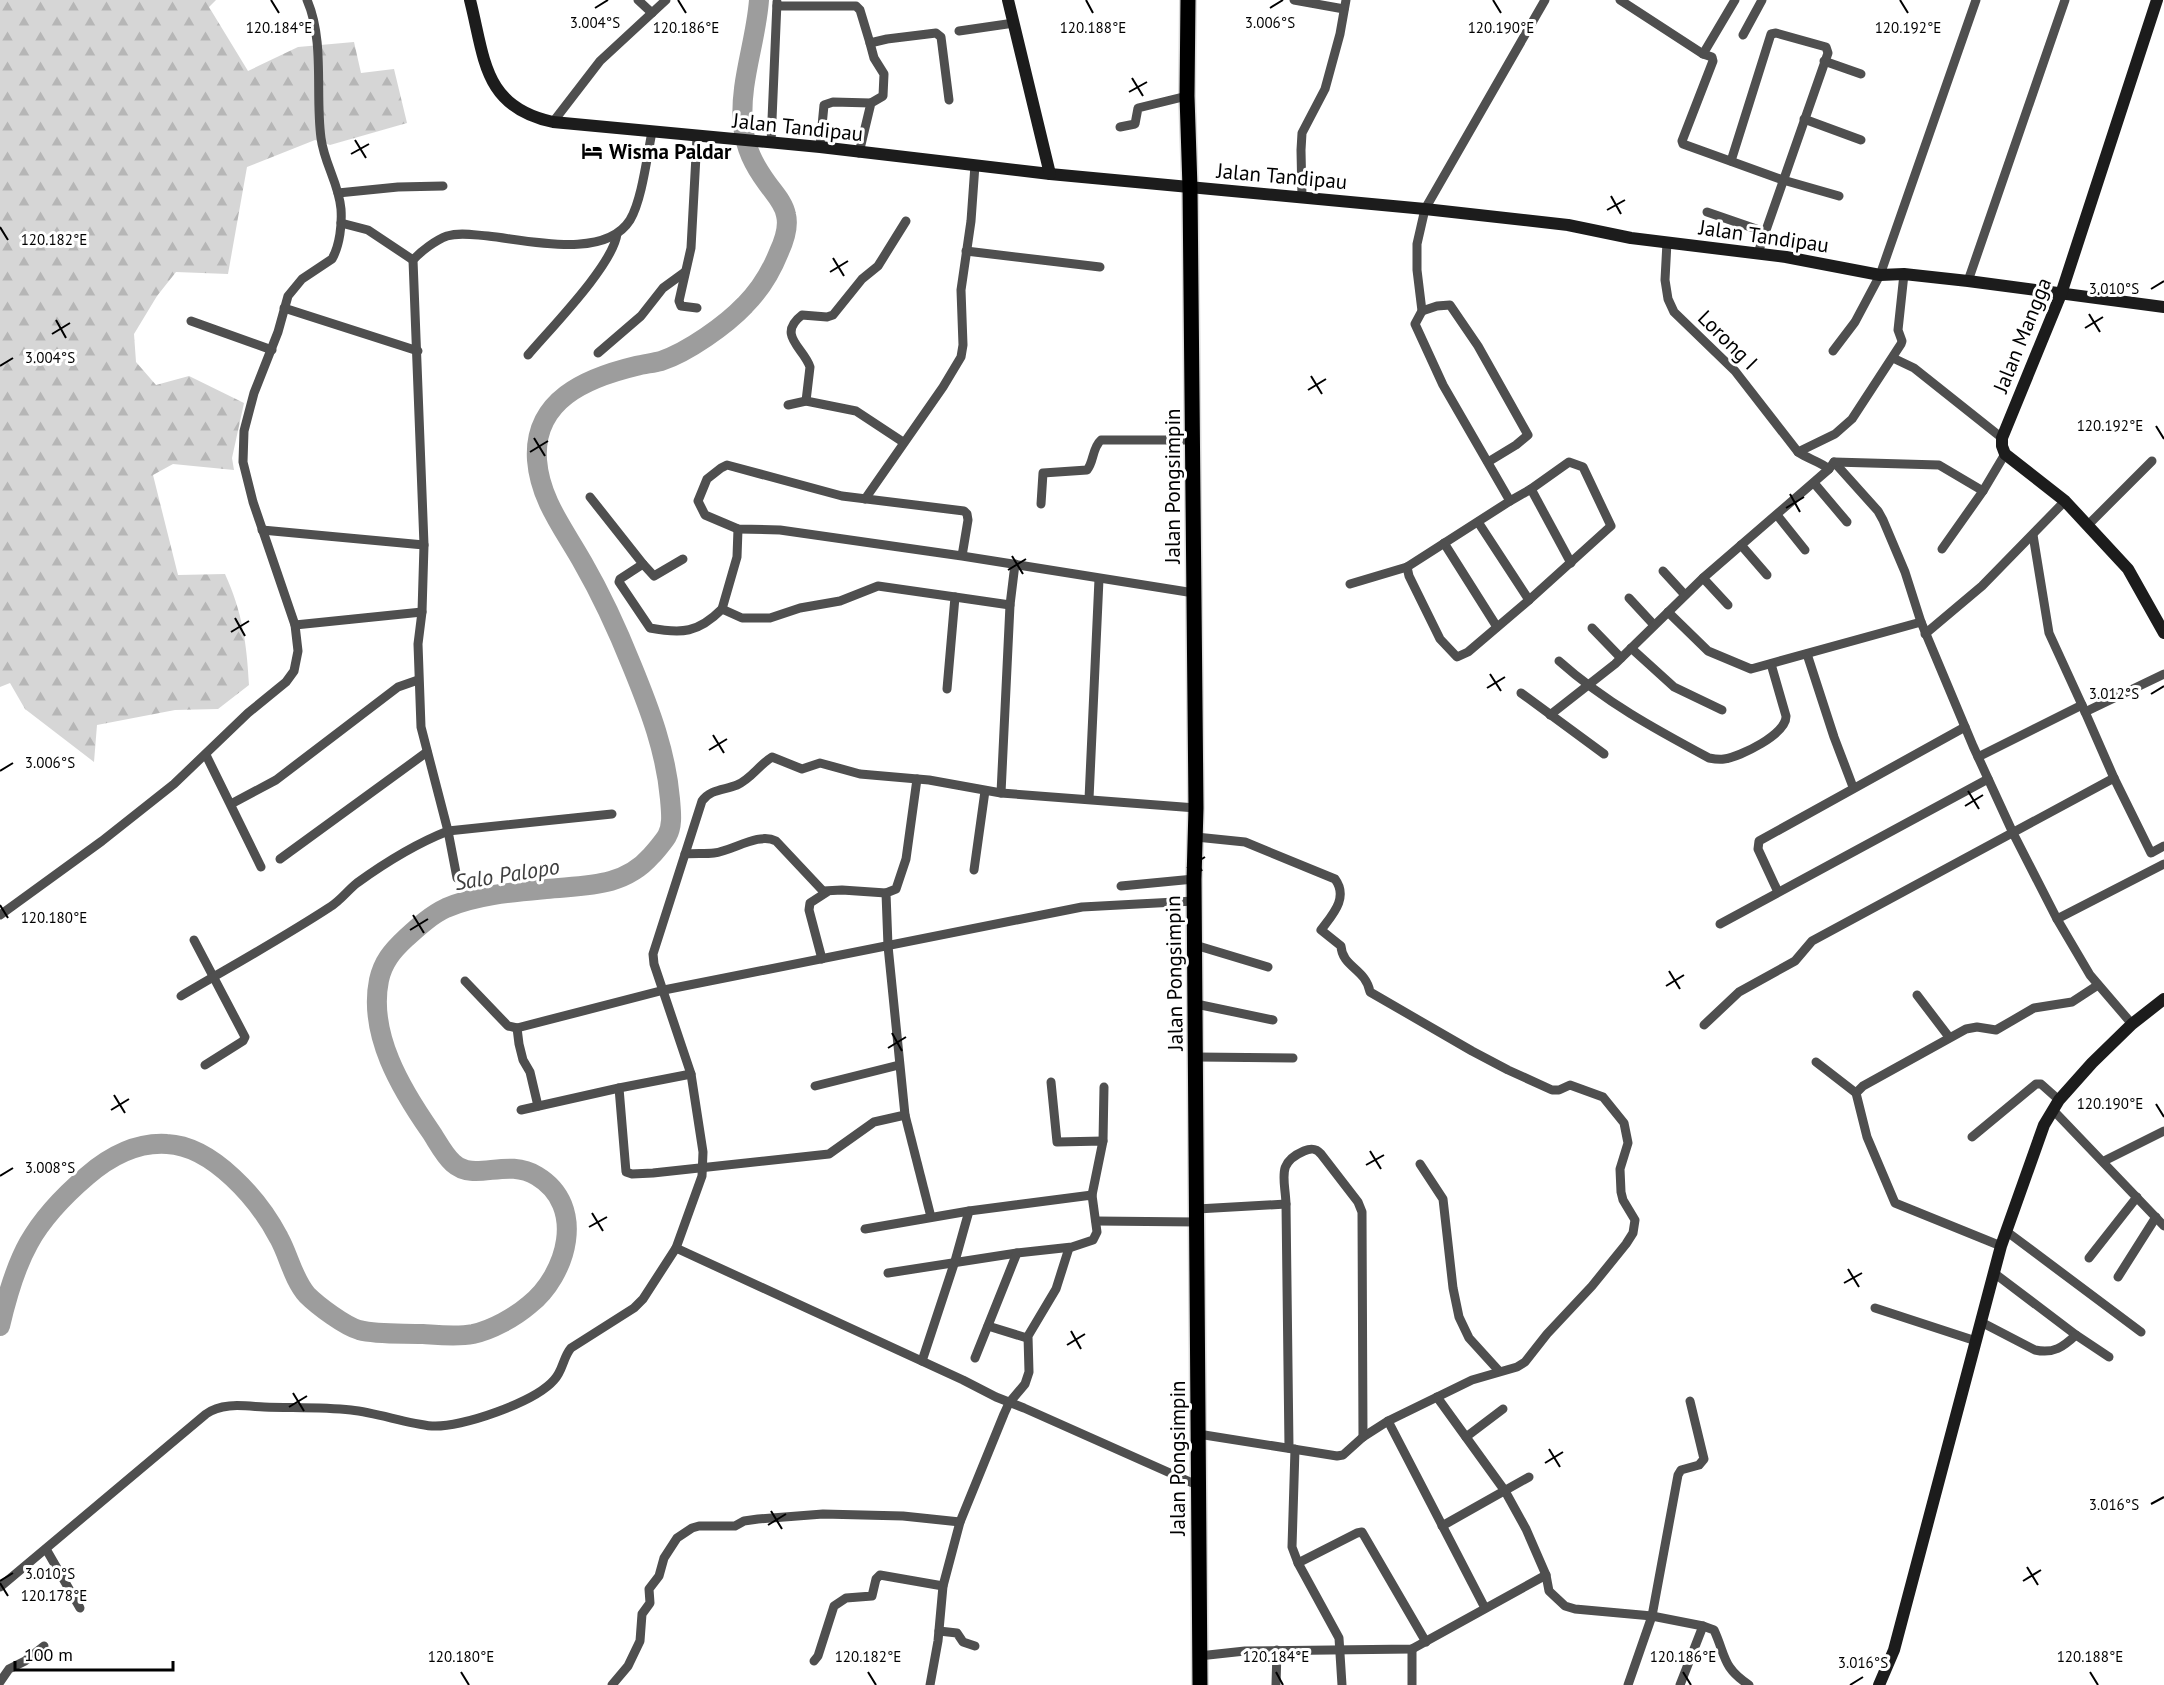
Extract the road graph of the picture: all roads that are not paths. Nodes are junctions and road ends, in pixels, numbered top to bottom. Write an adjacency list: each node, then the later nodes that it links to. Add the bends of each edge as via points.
1 (307, 0): 44 (street, via 316,44 321,141)
2 (470, 0): 30 (street, Jalan Tandipau, via 490,78 500,96 524,114)
3 (638, 0): 18 (street)
4 (666, 0): 18 (street)
5 (1008, 0): 19 (street)
6 (1188, 0): 26 (main road, Jalan Pongsimpin)
7 (1294, 0): 17 (street)
8 (1545, 0): 47 (street)
9 (1620, 0): 23 (street)
10 (1735, 0): 23 (street)
11 (1762, 0): 21 (street)
12 (1976, 0): 60 (street)
13 (2065, 0): 61 (street)
14 (2157, 0): 62 (street, Jalan Mangga)
15 (777, 3): 16 (street); 35 (street)
16 (818, 3): 22 (street, via 858,7)
17 (1345, 5): 46 (street, via 1325,89 1301,139)
18 (652, 13): 30 (street, via 600,61)
19 (1014, 23): 20 (street); 40 (street)
20 (959, 31)
21 (1743, 35)
22 (870, 43): 27 (street, via 936,33 940,36); 28 (street, via 885,79 883,96)
23 (1703, 54): 38 (street, via 1713,61 1682,142)
24 (1824, 61): 25 (street); 29 (street); 38 (street, via 1828,52 1825,47 1771,34)
25 (1861, 74)
26 (1187, 96): 31 (street, via 1138,108 1137,122); 43 (main road, Jalan Pongsimpin)
27 (949, 100)
28 (871, 103): 36 (street, via 824,105); 37 (street)
29 (1804, 119): 34 (street); 41 (street)
30 (553, 122): 32 (street, Jalan Tandipau)
31 (1120, 127)
32 (652, 132): 33 (street, Jalan Tandipau); 52 (street, via 637,205)
33 (697, 136): 35 (street, Jalan Tandipau); 58 (street, via 691,248)
34 (1861, 140)
35 (767, 143): 36 (street, Jalan Tandipau)
36 (820, 147): 37 (street, Jalan Tandipau)
37 (859, 153): 39 (street, Jalan Tandipau)
38 (1731, 161): 41 (street)
39 (975, 165): 40 (street, Jalan Tandipau); 54 (street)
40 (1050, 174): 43 (street, Jalan Tandipau)
41 (1784, 180): 45 (street); 51 (street)
42 (443, 186): 44 (street)
43 (1191, 188): 46 (street, Jalan Tandipau); 77 (main road, Jalan Pongsimpin)
44 (338, 193): 50 (street)
45 (1839, 196)
46 (1302, 198): 47 (street, Jalan Tandipau)
47 (1425, 209): 53 (street, Jalan Tandipau, via 1568,225); 66 (street, via 1417,244)
48 (1707, 212): 51 (street)
49 (906, 221): 74 (street, via 878,266 833,315 802,315 796,319 792,336 810,367)
50 (341, 223): 56 (street, via 368,230); 64 (street, via 332,259 298,282)
51 (1765, 232): 55 (street)
52 (617, 234): 56 (street, via 576,245 466,234 448,236); 72 (street, via 613,247 585,289)
53 (1667, 242): 55 (street, Jalan Tandipau); 79 (street, Lorong I, via 1665,280 1674,312 1735,371)
54 (966, 251): 57 (street); 78 (street, via 961,290 961,357)
55 (1758, 253): 60 (street, Jalan Tandipau)
56 (413, 260): 69 (street)
57 (1100, 267)
58 (685, 272): 65 (street, via 679,304); 71 (street, via 663,288 641,316)
59 (1904, 274): 60 (street, Jalan Tandipau); 61 (street, Jalan Tandipau); 73 (street, via 1898,330 1902,343)
60 (1880, 275): 70 (street, via 1855,322)
61 (1968, 280): 62 (street, Jalan Tandipau)
62 (2061, 294): 63 (street, Jalan Tandipau); 76 (street, Jalan Mangga)
63 (2164, 307)
64 (284, 308): 68 (street); 69 (street)
65 (697, 308)
66 (1422, 311): 82 (street, via 1415,324 1443,385); 82 (street, via 1450,305 1528,435)
67 (191, 321): 68 (street)
68 (272, 350): 97 (street, via 244,431 243,462)
69 (418, 351): 100 (street)
70 (1833, 351)
71 (598, 353)
72 (528, 355)
73 (1893, 358): 76 (street, via 1914,368); 79 (street, via 1844,428)
74 (806, 401): 75 (street); 78 (street, via 856,411)
75 (788, 405)
76 (2002, 438): 80 (street)
77 (1192, 440): 91 (street, via 1101,441 1096,444 1087,470 1043,473); 115 (main road, Jalan Pongsimpin)
78 (903, 442): 88 (street)
79 (1798, 452): 83 (street)
80 (2005, 454): 86 (street); 90 (street)
81 (2152, 461): 95 (street)
82 (1488, 462): 89 (street)
83 (1831, 466): 84 (street); 86 (street, via 1939,465); 125 (street, via 1878,511 1905,572)
84 (1814, 483): 92 (street); 94 (street)
85 (1531, 489): 89 (street); 106 (street); 106 (street, via 1569,462 1583,467 1611,526)
86 (1983, 491): 102 (street)
87 (590, 497): 107 (street)
88 (865, 499): 96 (street, via 725,465 707,479 698,501 705,515); 104 (street, via 964,511 968,519)
89 (1510, 501): 93 (street)
90 (2065, 501): 95 (street); 98 (street)
91 (1041, 504)
92 (1777, 514): 101 (street); 103 (street)
93 (1478, 522): 99 (street); 119 (street)
94 (1847, 522)
95 (2088, 525): 131 (street, via 2128,569)
96 (738, 529): 104 (street, via 780,530); 122 (street, via 737,557)
97 (262, 530): 100 (street); 126 (street)
98 (2033, 535): 130 (street, via 1976,591); 142 (street, via 2050,638)
99 (1444, 543): 109 (street); 128 (street)
100 (424, 544): 123 (street)
101 (1741, 545): 111 (street); 112 (street)
102 (1942, 549)
103 (1805, 550)
104 (962, 556): 108 (street)
105 (683, 559): 107 (street, via 654,576)
106 (1571, 563): 119 (street)
107 (644, 564): 122 (street, via 619,582 650,628 686,632 712,619)
108 (1015, 564): 113 (street); 121 (street)
109 (1407, 567): 114 (street); 128 (street, via 1440,639 1457,657)
110 (1663, 571): 116 (street)
111 (1767, 575)
112 (1703, 578): 116 (street); 120 (street)
113 (1100, 579): 115 (street); 156 (street)
114 (1350, 584)
115 (1194, 593): 158 (main road, Jalan Pongsimpin)
116 (1685, 595): 124 (street)
117 (955, 597): 121 (street); 122 (street, via 878,586 834,603 770,618 742,618); 140 (street)
118 (1629, 598): 127 (street)
119 (1529, 600): 128 (street)
120 (1728, 605)
121 (1010, 606): 155 (street)
122 (722, 609)
123 (422, 612): 126 (street); 138 (street)
124 (1668, 612): 127 (street); 136 (street, via 1708,651 1749,669)
125 (1921, 622): 130 (street); 133 (street)
126 (295, 625): 148 (street, via 298,651 292,676)
127 (1654, 625): 132 (street)
128 (1497, 627)
129 (1592, 628): 134 (street)
130 (1925, 633): 145 (street)
131 (2164, 633)
132 (1631, 648): 134 (street); 143 (street, via 1667,683)
133 (1807, 654): 136 (street); 153 (street)
134 (1621, 658): 139 (street)
135 (1559, 661): 139 (street)
136 (1771, 664): 139 (street, via 1785,724 1773,737 1725,759 1709,758 1649,726)
137 (2164, 674): 142 (street)
138 (418, 680): 146 (street); 157 (street, via 398,687 276,780)
139 (1586, 685): 144 (street)
140 (947, 689)
141 (1521, 693): 144 (street)
142 (2084, 709): 149 (street); 150 (street)
143 (1722, 710)
144 (1550, 715): 147 (street)
145 (1965, 727): 149 (street); 153 (street)
146 (427, 752): 160 (street); 165 (street)
147 (1604, 754)
148 (206, 755): 157 (street); 176 (street, via 165,792)
149 (1978, 757): 152 (street)
150 (2114, 778): 161 (street); 163 (street, via 2151,853)
151 (917, 779): 154 (street); 164 (street, via 860,774 820,763 802,769 772,757 737,785 705,796); 174 (street, via 904,867 896,889)
152 (1988, 779): 161 (street); 173 (street)
153 (1853, 788): 173 (street, via 1759,841 1758,849)
154 (985, 791): 155 (street); 168 (street)
155 (1000, 793): 156 (street)
156 (1089, 799): 158 (street)
157 (231, 804): 167 (street)
158 (1196, 808): 162 (main road, Jalan Pongsimpin)
159 (612, 814): 160 (street)
160 (448, 831): 169 (street); 184 (street, via 395,857 330,907)
161 (2013, 833): 177 (street); 194 (street, via 1812,941 1795,961 1739,992)
162 (1196, 837): 170 (main road, Jalan Pongsimpin); 248 (street, via 1251,844 1335,879 1341,897 1322,932 1341,945 1342,955 1368,982 1370,992 1508,1070 1552,1090 1570,1085 1601,1096 1624,1123 1628,1140 1620,1169 1621,1192 1635,1217 1633,1233 1525,1362)
163 (2162, 848): 166 (street)
164 (684, 854): 172 (street, via 717,853 774,839); 187 (street, via 653,948)
165 (280, 859)
166 (2164, 863): 177 (street)
167 (261, 867)
168 (974, 870)
169 (457, 878)
170 (1194, 879): 171 (street); 175 (main road, Jalan Pongsimpin)
171 (1121, 886)
172 (827, 892): 174 (street); 182 (street, via 810,903 809,910)
173 (1778, 892): 178 (street)
174 (886, 893): 181 (street)
175 (1194, 901): 180 (main road, Jalan Pongsimpin); 181 (street, via 1092,906)
176 (0, 915)
177 (2057, 919): 186 (street)
178 (1720, 924)
179 (194, 940): 184 (street)
180 (1195, 945): 183 (street); 191 (main road, Jalan Pongsimpin)
181 (888, 946): 182 (street); 201 (street)
182 (822, 959): 187 (street)
183 (1269, 968)
184 (214, 976): 189 (street); 200 (street, via 245,1037)
185 (465, 981): 195 (street, via 508,1026)
186 (2098, 985): 193 (street); 196 (street, via 2072,1002 2034,1008 1996,1030 1973,1027)
187 (664, 990): 195 (street); 202 (street)
188 (1917, 995): 196 (street)
189 (181, 996)
190 (2164, 999): 193 (street)
191 (1196, 1004): 192 (street); 197 (main road, Jalan Pongsimpin)
192 (1272, 1020)
193 (2132, 1024): 208 (street)
194 (1704, 1025)
195 (517, 1028): 209 (street)
196 (1949, 1037): 207 (street)
197 (1197, 1057): 198 (street); 222 (main road, Jalan Pongsimpin)
198 (1293, 1058)
199 (1816, 1062): 207 (street)
200 (205, 1065)
201 (899, 1065): 204 (street); 211 (street)
202 (691, 1074): 206 (street); 217 (street)
203 (1051, 1082): 214 (street, via 1057,1142)
204 (815, 1086)
205 (1104, 1087): 214 (street)
206 (619, 1089): 209 (street); 217 (street, via 626,1172)
207 (1856, 1093): 229 (street, via 1867,1137 1895,1203)
208 (2056, 1105): 213 (street, via 2041,1084 2036,1084); 215 (street); 228 (street, via 2044,1125)
209 (538, 1106): 210 (street)
210 (521, 1110)
211 (905, 1114): 217 (street, via 877,1121 829,1154); 223 (street)
212 (2164, 1131): 215 (street)
213 (1972, 1137)
214 (1103, 1141): 218 (street)
215 (2104, 1161): 219 (street)
216 (1420, 1164): 248 (street, via 1443,1199 1459,1317 1468,1338)
217 (704, 1168): 230 (street)
218 (1092, 1195): 221 (street); 225 (street)
219 (2137, 1197): 224 (street); 233 (street)
220 (1286, 1204): 222 (street); 255 (street, via 1286,1164 1293,1156 1312,1149 1322,1154 1360,1206); 257 (street)
221 (969, 1210): 223 (street); 234 (street)
222 (1197, 1215): 225 (street); 254 (main road, Jalan Pongsimpin)
223 (931, 1217): 227 (street)
224 (2156, 1217): 226 (street); 237 (street)
225 (1096, 1221): 231 (street, via 1093,1240)
226 (2164, 1226)
227 (865, 1229)
228 (2006, 1231): 229 (street); 241 (street)
229 (2001, 1246): 236 (street)
230 (676, 1248): 247 (street); 263 (street, via 643,1299 571,1348 555,1379 524,1401 461,1423 436,1426 350,1410 242,1406 216,1409)
231 (1069, 1248): 232 (street); 243 (street, via 1056,1289)
232 (1017, 1252): 234 (street); 240 (street)
233 (2089, 1258)
234 (956, 1261): 235 (street); 247 (street)
235 (888, 1273)
236 (1994, 1273): 239 (street); 242 (street)
237 (2118, 1277)
238 (1875, 1308): 244 (street)
239 (1980, 1322): 242 (street, via 2042,1352 2059,1349); 244 (street)
240 (988, 1326): 243 (street); 246 (street)
241 (2141, 1332)
242 (2076, 1335): 245 (street)
243 (1027, 1338): 251 (street, via 1028,1376)
244 (1976, 1341): 291 (street, via 1894,1650)
245 (2109, 1357)
246 (975, 1358)
247 (922, 1361): 251 (street)
248 (1499, 1371): 249 (street)
249 (1437, 1397): 253 (street); 256 (street)
250 (1690, 1401): 270 (street, via 1704,1459 1678,1475)
251 (1009, 1403): 259 (street); 261 (street)
252 (1503, 1409): 256 (street)
253 (1388, 1421): 255 (street); 262 (street)
254 (1198, 1434): 257 (street); 259 (main road, Jalan Pongsimpin)
255 (1363, 1437): 257 (street, via 1341,1455)
256 (1466, 1437): 260 (street)
257 (1292, 1449): 264 (street, via 1291,1537)
258 (1529, 1477): 260 (street)
259 (1197, 1485): 279 (main road, Jalan Pongsimpin)
260 (1505, 1491): 262 (street); 265 (street)
261 (960, 1522): 266 (street); 282 (street, via 815,1514 692,1528 677,1538 664,1558 658,1578 649,1590 649,1605 642,1614 641,1639 628,1666)
262 (1442, 1526): 269 (street)
263 (46, 1549): 267 (street); 268 (street)
264 (1298, 1563): 273 (street, via 1362,1532); 278 (street, via 1338,1634)
265 (1546, 1575): 269 (street); 270 (street, via 1549,1591 1570,1608)
266 (943, 1586): 272 (street); 280 (street, via 880,1575 872,1596 846,1598 834,1606)
267 (0, 1587)
268 (80, 1608)
269 (1485, 1608): 273 (street)
270 (1652, 1616): 271 (street); 288 (street)
271 (1703, 1626): 289 (street); 290 (street, via 1714,1630 1726,1663)
272 (939, 1631): 275 (street, via 957,1633 963,1642); 283 (street)
273 (1426, 1642): 276 (street)
274 (44, 1646): 281 (street, via 9,1669)
275 (975, 1646)
276 (1412, 1649): 278 (street); 287 (street)
277 (1277, 1650): 278 (street); 279 (street); 285 (street)
278 (1341, 1650): 286 (street)
279 (1199, 1656): 284 (main road, Jalan Pongsimpin)
280 (814, 1661)
281 (0, 1682)
282 (612, 1685)
283 (930, 1685)
284 (1200, 1685)
285 (1276, 1685)
286 (1342, 1685)
287 (1412, 1685)
288 (1628, 1685)
289 (1680, 1685)
290 (1749, 1685)
291 (1879, 1685)

